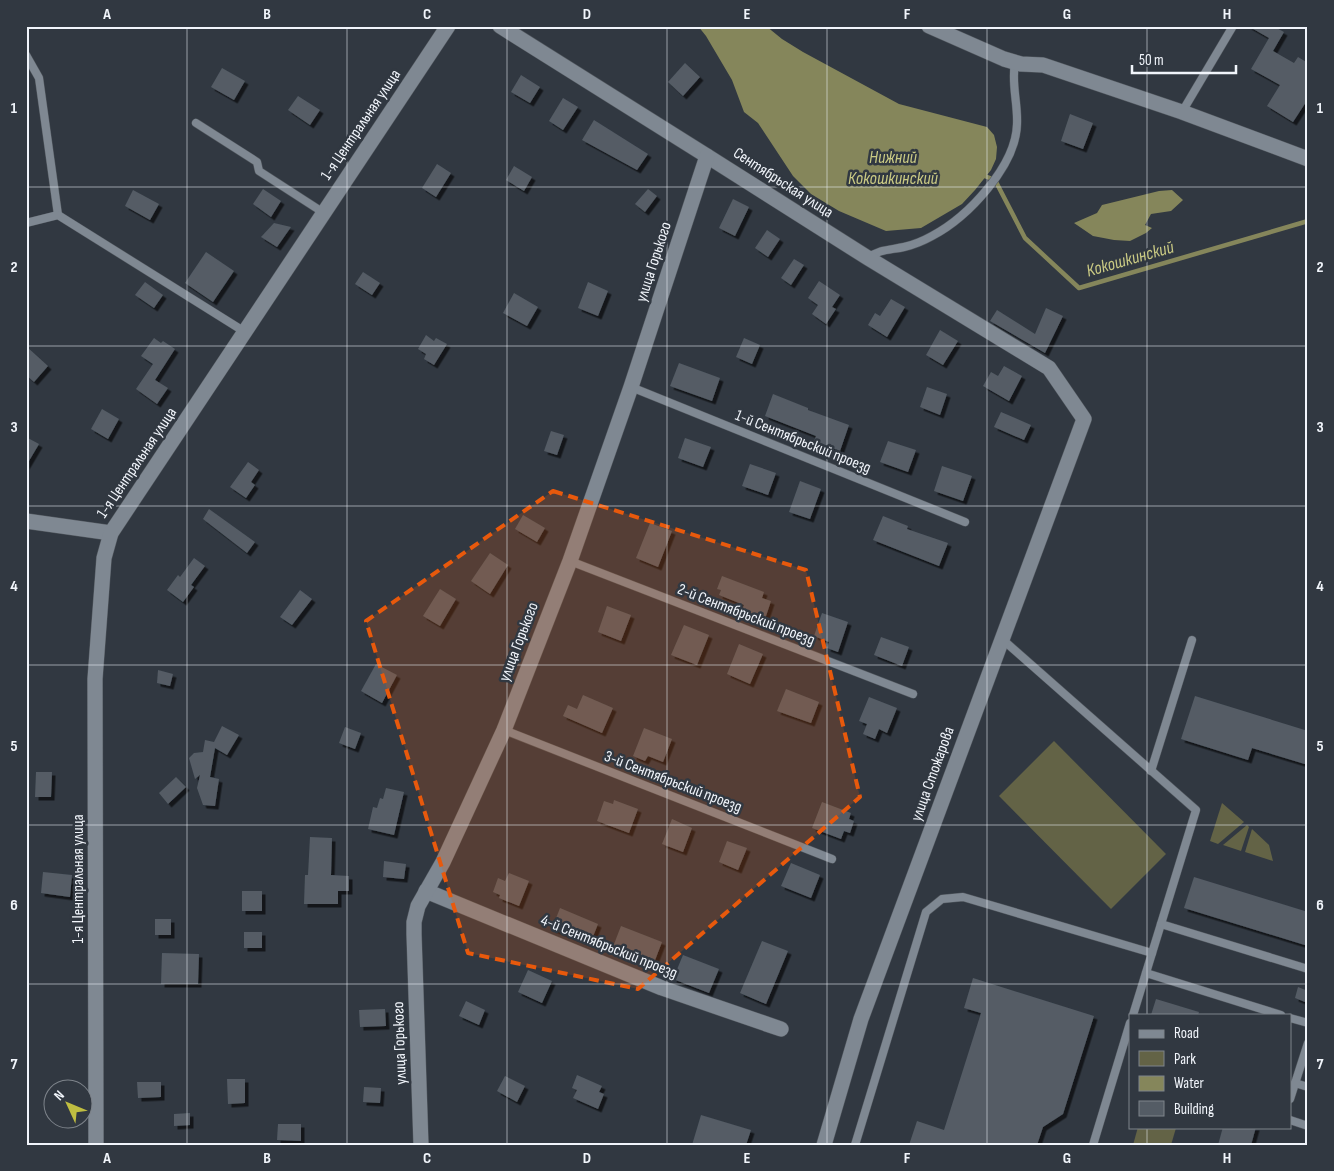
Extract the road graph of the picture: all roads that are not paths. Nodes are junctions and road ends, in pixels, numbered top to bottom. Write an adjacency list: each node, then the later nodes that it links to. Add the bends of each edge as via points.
1 (448, 26): 11 (street, 1-я Центральная улица)
2 (500, 26): 9 (street, Сентябрьская улица)
3 (929, 26): 6 (street)
4 (1233, 26): 7 (lane)
5 (26, 54): 12 (lane, via 39,78)
6 (1015, 63): 7 (street, via 1043,65); 14 (lane, via 1017,131 1008,160 995,180 934,235)
7 (1182, 112): 10 (street)
8 (196, 123): 11 (lane, via 257,162 259,171)
9 (707, 156): 14 (street, Сентябрьская улица); 16 (street, улица Горького)
10 (1308, 159)
11 (324, 212): 15 (street, 1-я Центральная улица)
12 (58, 215): 13 (lane); 15 (lane)
13 (26, 223)
14 (868, 258): 17 (street, Сентябрьская улица, via 1049,368)
15 (245, 332): 20 (street, 1-я Центральная улица)
16 (631, 387): 19 (lane, 1-й Сентябрьский проезд); 21 (street, улица Горького)
17 (1084, 419): 22 (street, улица Стожарова)
18 (26, 521): 20 (street)
19 (965, 522)
20 (111, 533): 45 (street, 1-я Центральная улица, via 104,558 95,679)
21 (570, 560): 24 (lane, 2-й Сентябрьский проезд); 25 (street, улица Горького)
22 (1002, 639): 26 (lane); 47 (street, улица Стожарова, via 861,1020)
23 (1192, 640): 26 (lane)
24 (913, 694)
25 (504, 730): 27 (lane, 3-й Сентябрьский проезд); 28 (street, улица Горького, via 443,862)
26 (1151, 771): 29 (lane, via 1196,810)
27 (832, 859)
28 (426, 891): 38 (street, 4-й Сентябрьский проезд, via 662,988); 46 (street, улица Горького, via 416,912 414,934)
29 (1161, 924): 30 (lane); 31 (lane)
30 (1152, 953): 32 (lane); 48 (lane, via 963,897 942,899 926,912)
31 (1308, 969)
32 (1146, 973): 33 (lane); 34 (lane)
33 (1133, 1014)
34 (1278, 1014)
35 (1292, 1019): 36 (lane)
36 (1308, 1023)
37 (1129, 1026): 49 (lane)
38 (781, 1030)
39 (1308, 1043): 40 (lane)
40 (1295, 1084): 41 (lane); 42 (lane)
41 (1308, 1088)
42 (1292, 1093)
43 (1292, 1121): 44 (lane)
44 (1308, 1126)
45 (96, 1145)
46 (421, 1145)
47 (824, 1145)
48 (855, 1145)
49 (1093, 1145)

